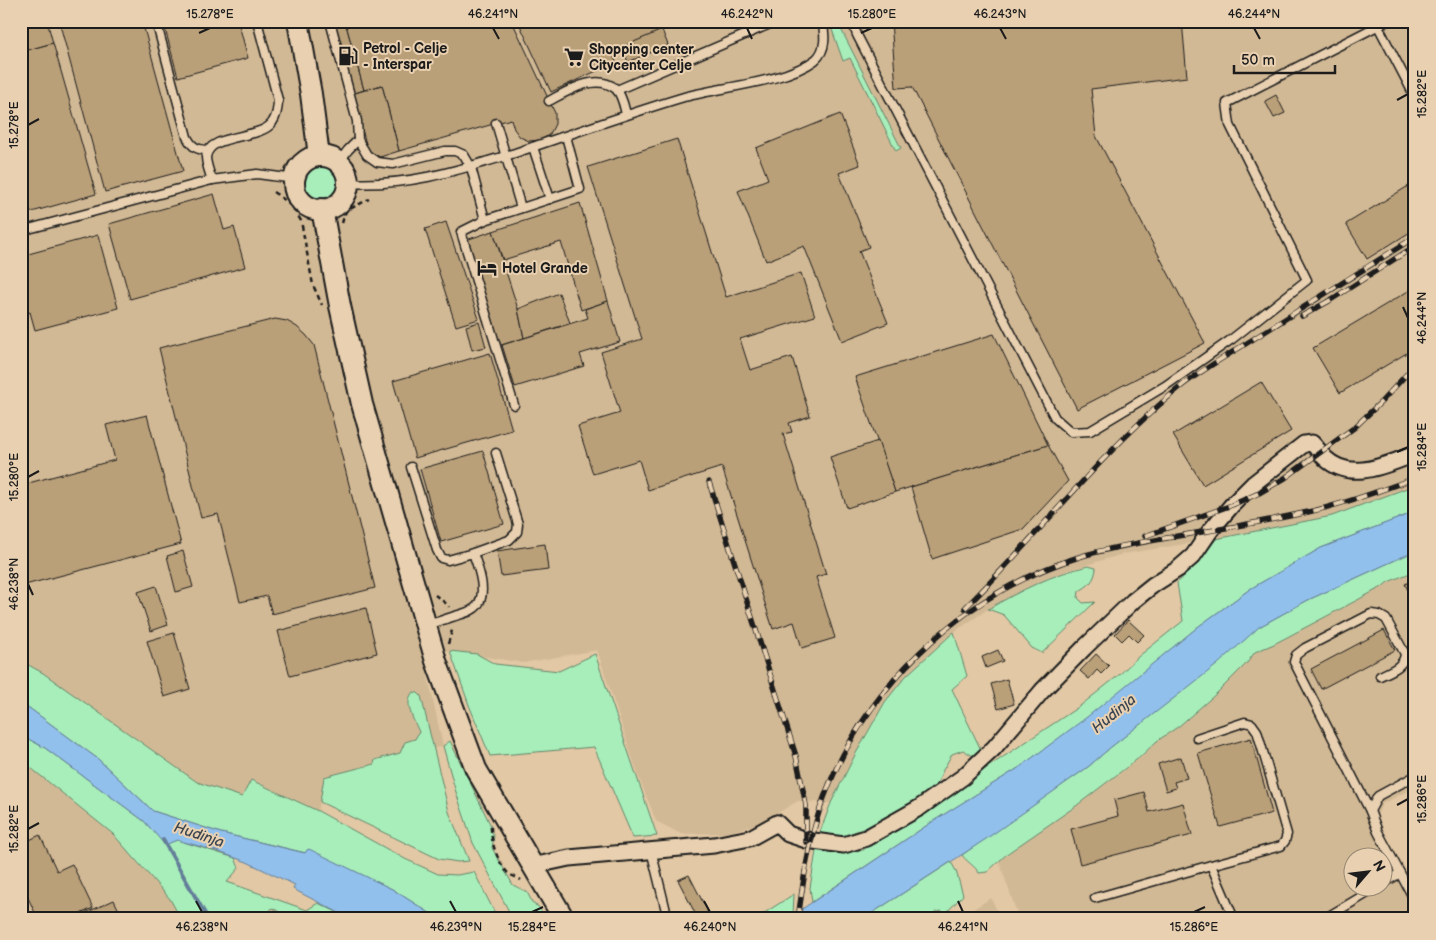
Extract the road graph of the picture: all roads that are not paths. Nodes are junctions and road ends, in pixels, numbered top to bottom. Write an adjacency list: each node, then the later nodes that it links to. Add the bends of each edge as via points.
1 (156, 21): 18 (lane, via 187,138 199,150)
2 (257, 21): 18 (lane, via 278,100 277,112 263,130 220,142)
3 (298, 21): 19 (street)
4 (330, 21): 16 (lane, via 357,121)
5 (777, 21): 10 (lane)
6 (822, 21): 13 (lane, via 824,46 817,58 803,67)
7 (852, 21): 9 (lane, via 1055,418 1071,432 1090,431 1165,386 1307,280 1230,125 1227,103)
8 (1388, 21): 9 (lane)
9 (1378, 26): 11 (lane)
10 (617, 90): 12 (lane, via 597,83 582,85); 13 (lane)
11 (1415, 97)
12 (548, 101)
13 (626, 114): 15 (lane)
14 (496, 123): 20 (lane)
15 (566, 136): 17 (lane); 26 (lane, via 580,189)
16 (358, 140): 21 (lane); 22 (lane, via 367,155 377,162 393,164 455,151 464,154)
17 (533, 147): 20 (lane); 26 (lane)
18 (208, 150): 24 (lane, via 206,159)
19 (319, 156): 21 (street); 23 (street, via 303,163)
20 (505, 156): 22 (lane); 27 (lane)
21 (339, 162): 25 (street)
22 (471, 167): 25 (lane, via 417,180); 29 (lane)
23 (295, 179): 24 (lane, via 257,174); 28 (street, via 301,200 315,209)
24 (212, 180): 30 (lane)
25 (348, 183): 28 (street, via 340,202)
26 (550, 199): 27 (lane)
27 (521, 208): 29 (lane)
28 (322, 209): 36 (street, via 362,404)
29 (485, 220): 31 (lane, via 461,232)
30 (21, 232)
31 (514, 405)
32 (496, 453): 35 (lane, via 518,524 517,532 509,540)
33 (1415, 454): 41 (street, via 1358,472 1326,460 1312,443 1304,444 1232,505 1193,556 1133,601 1084,648 994,748 963,777 919,808 866,838 844,845 806,840 788,834 776,823 750,838)
34 (411, 467): 35 (lane, via 441,558 448,560)
35 (473, 553): 36 (lane, via 480,571 482,593 477,605 466,613)
36 (426, 625): 43 (street, via 476,769)
37 (1380, 676): 40 (lane, via 1401,665 1405,654 1386,619 1379,615 1371,614 1305,648 1296,655 1294,662)
38 (1197, 738): 42 (lane, via 1245,722 1252,724 1257,731 1287,834 1282,846)
39 (1415, 776): 40 (lane, via 1378,796)
40 (1370, 811): 44 (lane)
41 (651, 850): 43 (street, via 569,858); 50 (lane)
42 (1211, 865): 46 (lane); 51 (lane)
43 (532, 866): 49 (street)
44 (1400, 873): 45 (lane); 48 (lane)
45 (1394, 877)
46 (1095, 898)
47 (1359, 898): 52 (lane)
48 (1415, 901)
49 (564, 919)
50 (668, 919)
51 (1234, 919)
52 (1324, 919)

